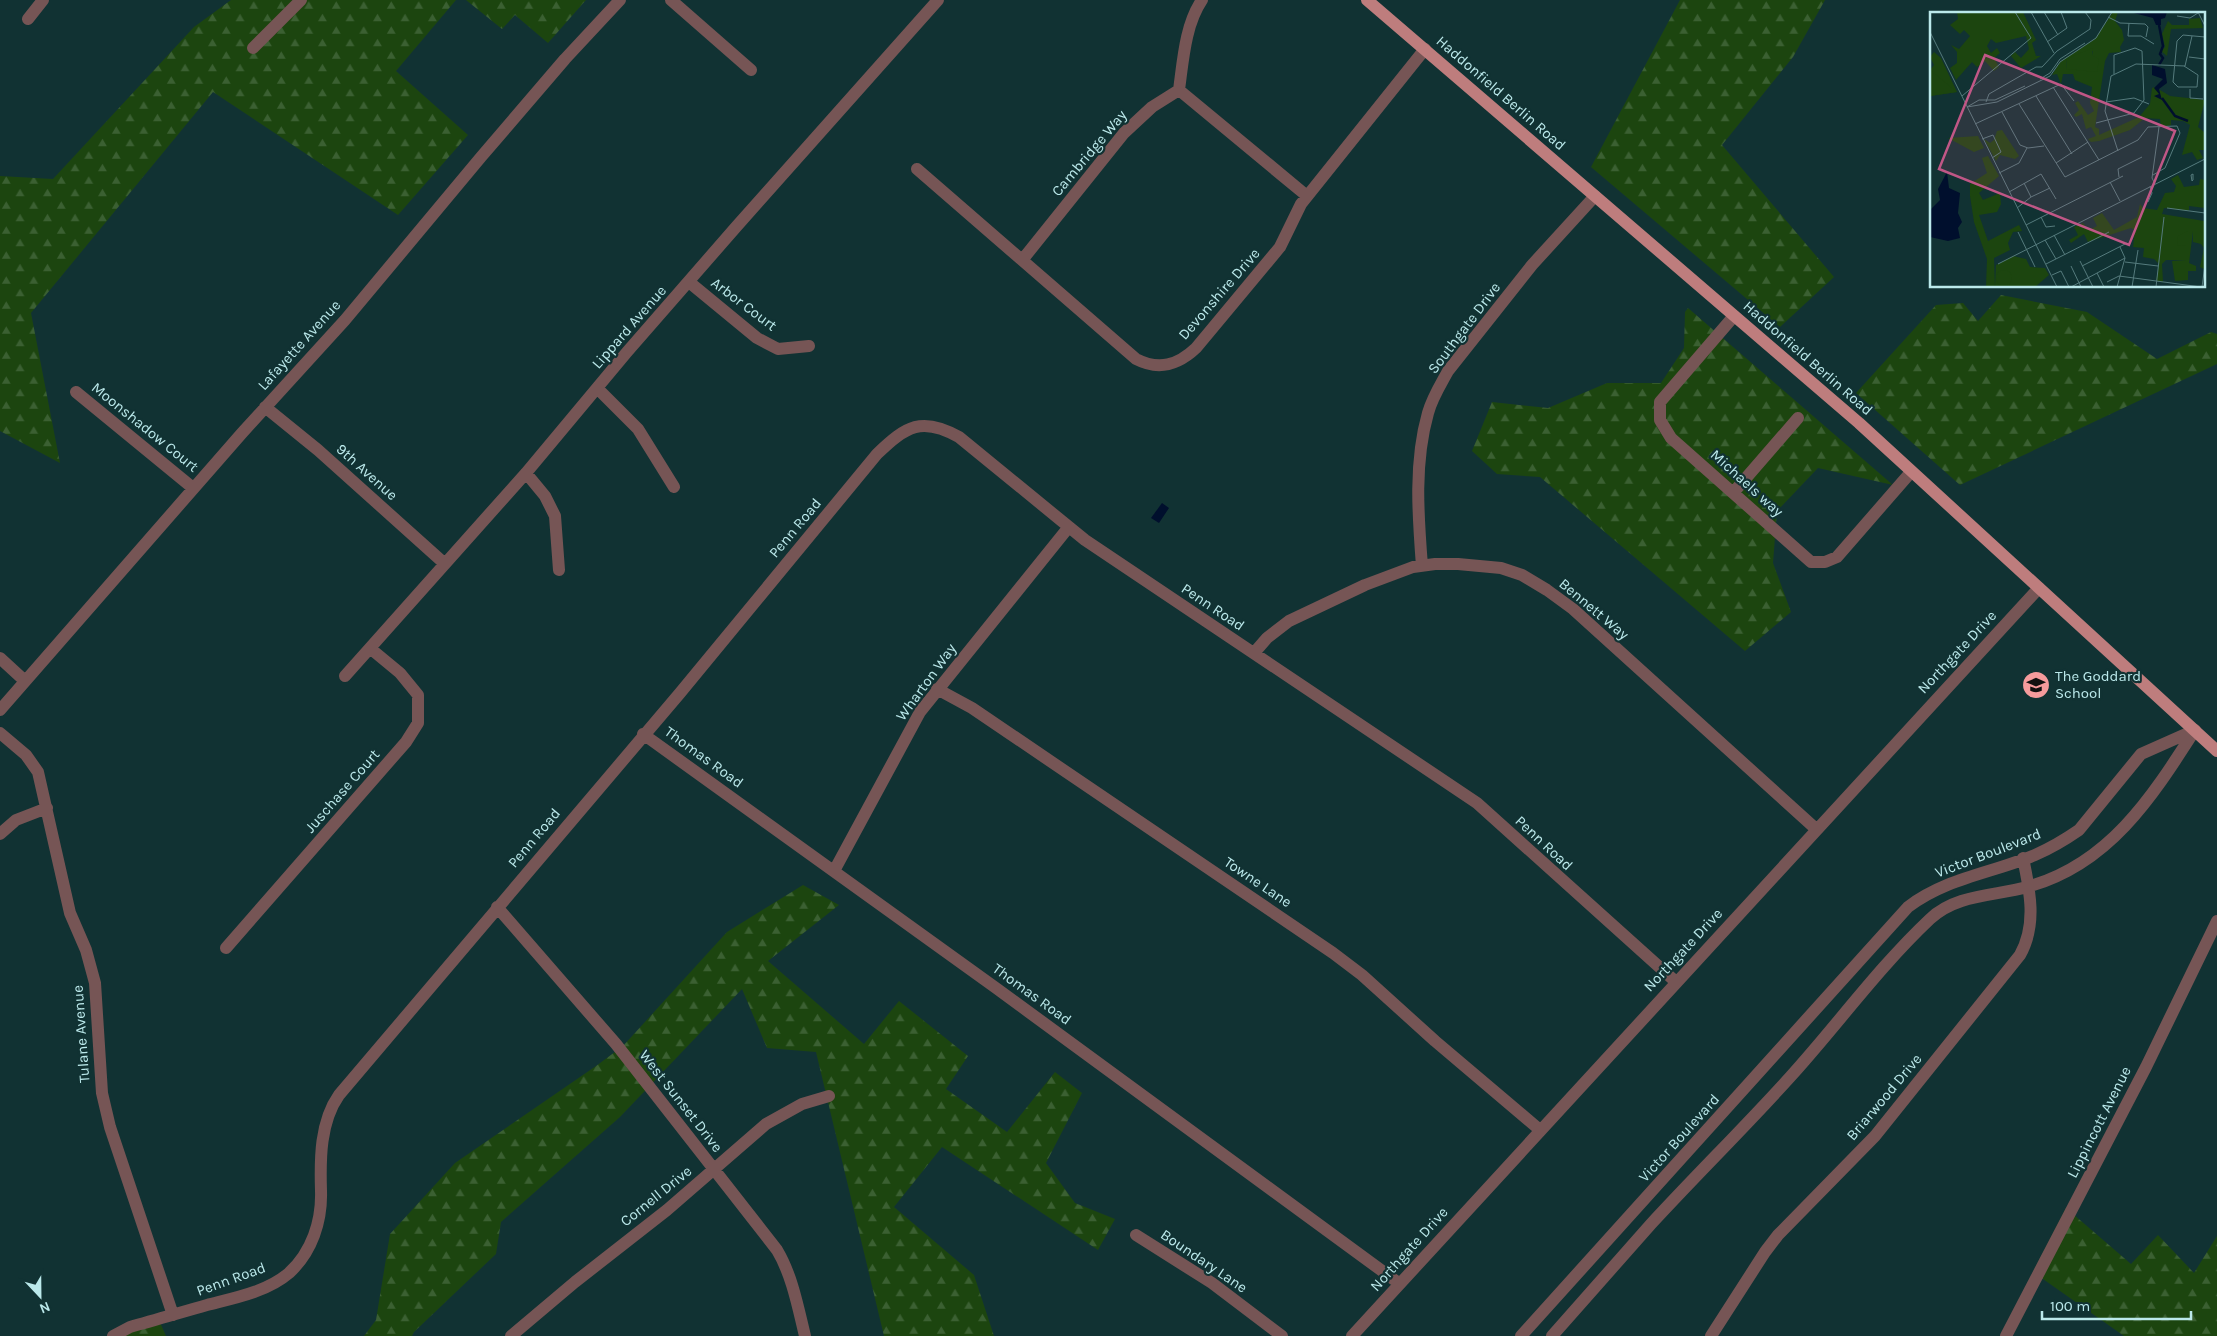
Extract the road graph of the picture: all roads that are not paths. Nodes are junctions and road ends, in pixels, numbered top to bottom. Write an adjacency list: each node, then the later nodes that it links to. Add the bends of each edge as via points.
1 (43, 0): 8 (street)
2 (301, 0): 9 (street)
3 (620, 0): 22 (street, Lafayette Avenue, via 565,59 345,320)
4 (671, 0): 11 (street)
5 (938, 0): 17 (street, Lippard Avenue)
6 (1202, 0): 12 (street, via 1191,24)
7 (1367, 0): 10 (main road, Haddonfield Berlin Road)
8 (28, 19)
9 (253, 48)
10 (1424, 49): 14 (street, Devonshire Drive); 15 (main road, Haddonfield Berlin Road)
11 (751, 70)
12 (1179, 90): 14 (street); 16 (street, Cambridge Way, via 1152,107 1124,133)
13 (917, 170): 16 (street, Devonshire Drive)
14 (1307, 196): 16 (street, Devonshire Drive, via 1280,247 1196,348 1176,362 1147,365 1136,359)
15 (1595, 196): 18 (main road, Haddonfield Berlin Road); 31 (street, Southgate Drive, via 1532,265 1448,371 1440,386 1428,412 1419,459)
16 (1023, 259)
17 (689, 282): 19 (street, Arbor Court, via 756,338 778,349); 20 (street, Lippard Avenue)
18 (1734, 316): 24 (main road, Haddonfield Berlin Road, via 1874,436); 28 (street, Michaels way, via 1660,402 1660,420 1672,438)
19 (810, 346)
20 (597, 388): 25 (street, Lippard Avenue); 26 (street, via 638,429)
21 (76, 392): 27 (street, Moonshadow Court)
22 (265, 407): 27 (street, Lafayette Avenue); 30 (street, 9th Avenue)
23 (1798, 418): 28 (street)
24 (1911, 472): 28 (street, Michaels way, via 1837,557 1825,562 1811,562); 33 (main road, Haddonfield Berlin Road)
25 (526, 473): 30 (street, Lippard Avenue); 32 (street, via 545,496 555,516)
26 (674, 487)
27 (193, 488): 38 (street, Lafayette Avenue)
28 (1733, 492)
29 (1068, 528): 35 (street, Penn Road); 39 (street, Wharton Way); 43 (street, Penn Road, via 959,436 934,426 912,428 894,438 877,454)
30 (446, 564): 34 (street, Lippard Avenue)
31 (1422, 566): 35 (street, Bennett Way, via 1364,585 1289,621); 46 (street, Bennett Way, via 1458,564 1501,568 1522,575 1547,590 1573,609)
32 (559, 570)
33 (2039, 588): 41 (main road, Haddonfield Berlin Road); 46 (street, Northgate Drive)
34 (371, 649): 37 (street, Lippard Avenue); 53 (street, Juschase Court, via 400,673 418,695 418,724 406,742)
35 (1254, 653): 54 (street, Penn Road, via 1477,803)
36 (0, 658): 38 (street)
37 (345, 676)
38 (25, 681): 40 (street, Lafayette Avenue)
39 (938, 689): 49 (street, Wharton Way, via 920,712); 56 (street, Towne Lane, via 972,708 1333,953)
40 (0, 710)
41 (2195, 730): 44 (main road, Haddonfield Berlin Road); 48 (street, Victor Boulevard, via 2141,754 2079,830 2035,855); 50 (street, via 2158,788 2110,843 2074,868)
42 (0, 734): 45 (street, Tulane Avenue, via 26,756 38,772)
43 (643, 734): 49 (street, Thomas Road); 51 (street, Penn Road)
44 (2217, 751)
45 (47, 808): 47 (street, via 16,820); 60 (street, Tulane Avenue, via 70,913 86,950 95,983 102,1093 110,1127)
46 (1816, 829): 54 (street, Northgate Drive)
47 (0, 834)
48 (2023, 858): 50 (street, Briarwood Drive); 66 (street, Victor Boulevard, via 1953,881 1908,907)
49 (834, 871): 59 (street, Thomas Road)
50 (2029, 887): 67 (street, via 1971,898 1932,918); 68 (street, Briarwood Drive, via 2030,930 2020,955 1875,1136 1778,1235)
51 (497, 907): 57 (street, West Sunset Drive, via 616,1044); 60 (street, Penn Road, via 333,1103 320,1154 322,1207 319,1226 305,1253 288,1273 262,1288)
52 (2217, 922): 69 (street, Lippincott Avenue, via 2146,1067)
53 (226, 948)
54 (1676, 982): 56 (street, Northgate Drive)
55 (830, 1096): 57 (street, Cornell Drive, via 785,1112 766,1124)
56 (1540, 1130): 59 (street, Northgate Drive)
57 (714, 1169): 62 (street, Cornell Drive); 63 (street, West Sunset Drive, via 782,1258)
58 (1136, 1235): 64 (street, Boundary Lane, via 1212,1283)
59 (1400, 1284): 65 (street, Northgate Drive)
60 (173, 1315): 61 (street, Penn Road, via 130,1327)
61 (113, 1336)
62 (511, 1336)
63 (805, 1336)
64 (1282, 1336)
65 (1352, 1336)
66 (1521, 1336)
67 (1552, 1336)
68 (1711, 1336)
69 (2006, 1336)

